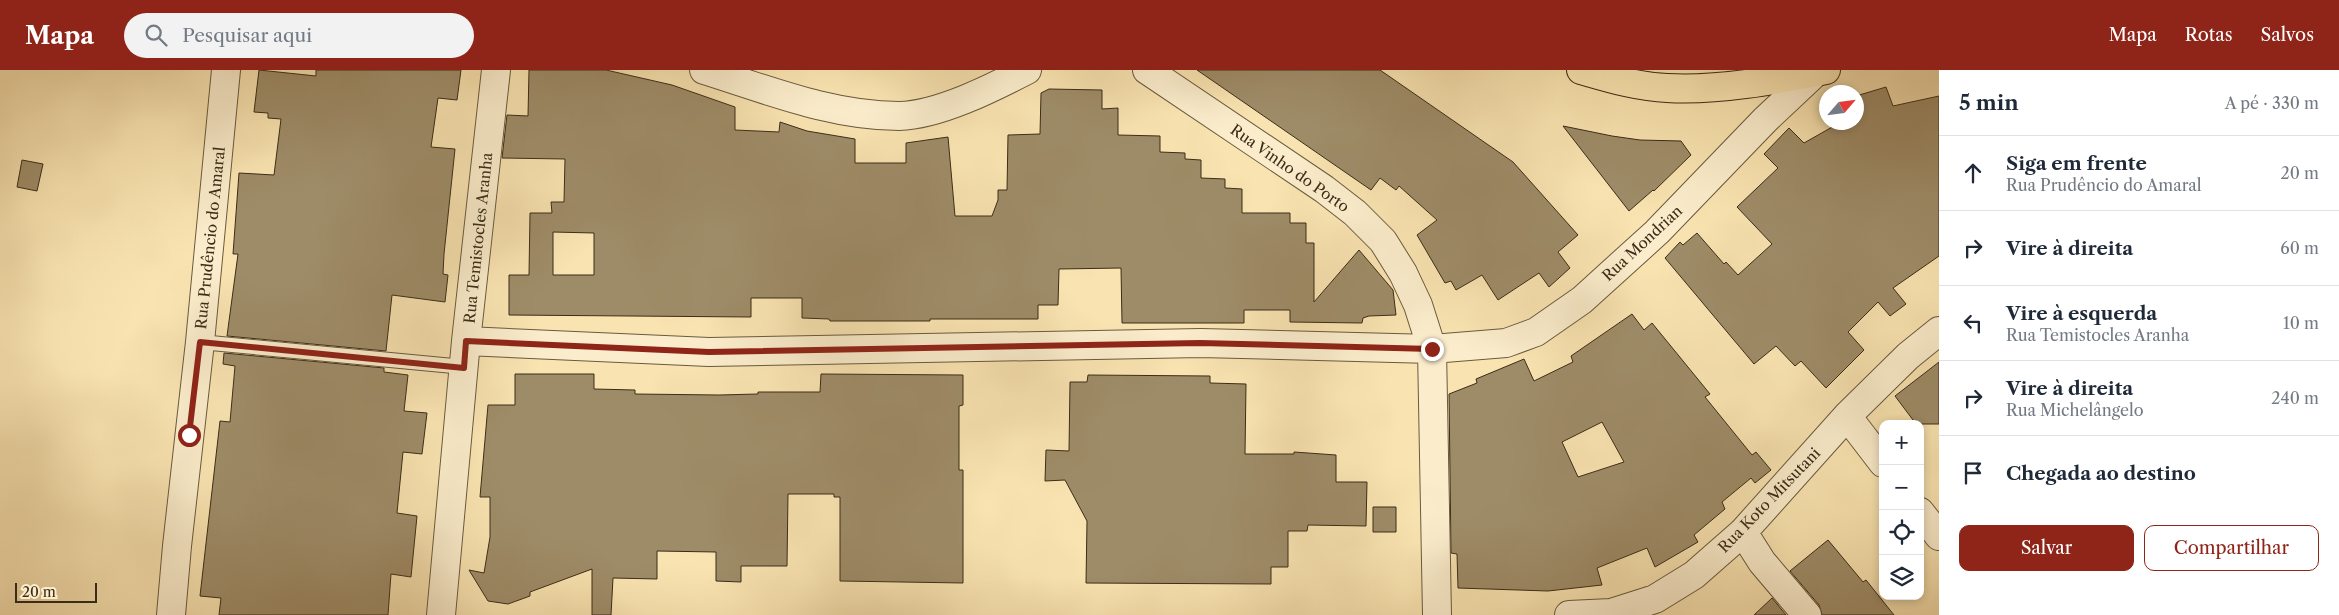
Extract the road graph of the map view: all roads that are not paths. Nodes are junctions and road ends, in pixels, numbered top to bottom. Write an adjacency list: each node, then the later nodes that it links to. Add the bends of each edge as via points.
1 (226, 70): 9 (street, Rua Prudêncio do Amaral)
2 (496, 70): 11 (street, Rua Temistocles Aranha)
3 (704, 70): 4 (street, via 834,110 900,116 936,109 983,93)
4 (1026, 70)
5 (1147, 70): 10 (street, Rua Vinho do Porto, via 1324,189 1383,241 1404,273)
6 (1581, 70): 7 (main road, via 1627,83 1666,88 1708,88)
7 (1821, 71): 10 (street, Rua Mondrian, via 1765,120 1657,232 1582,300 1536,332 1506,343)
8 (1939, 331): 12 (street, Rua Koto Mitsutani, via 1908,356)
9 (200, 342): 11 (lane); 17 (street, Rua Prudêncio do Amaral)
10 (1432, 349): 11 (street, Rua Mondrian, via 1200,343); 19 (street, Rua Vinho do Porto)
11 (465, 354): 18 (street, Rua Temistocles Aranha)
12 (1847, 416): 13 (street); 15 (street, Rua Koto Mitsutani)
13 (1879, 457)
14 (1924, 517): 16 (street)
15 (1743, 532): 20 (street, Rua Koto Mitsutani, via 1694,575 1655,599 1612,613); 21 (street, via 1762,562)
16 (1939, 536)
17 (172, 615)
18 (441, 615)
19 (1437, 615)
20 (1570, 615)
21 (1806, 615)

